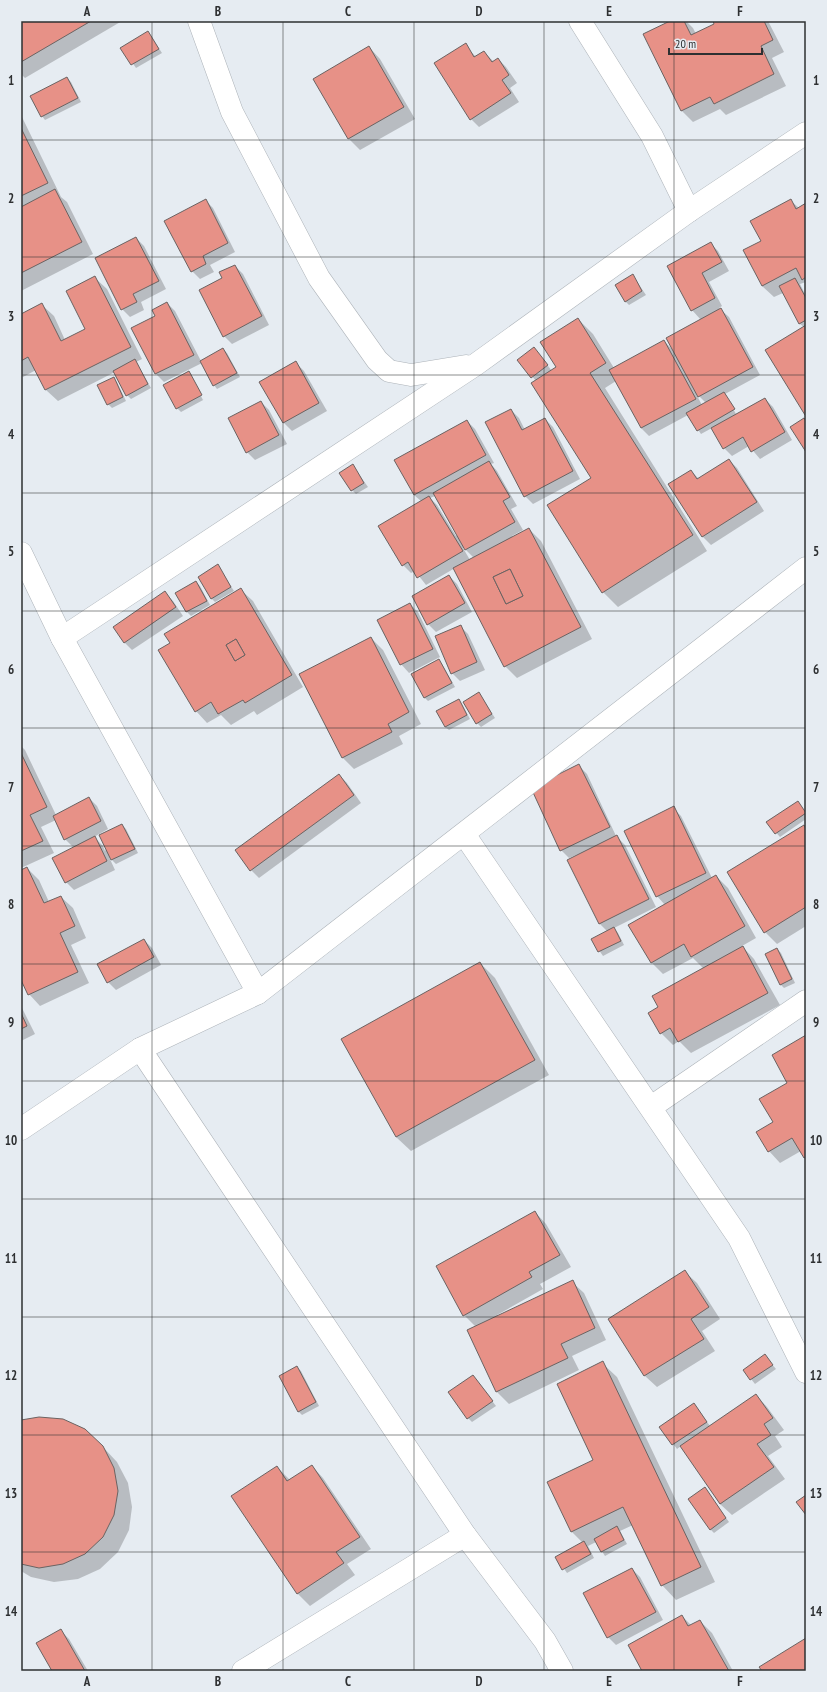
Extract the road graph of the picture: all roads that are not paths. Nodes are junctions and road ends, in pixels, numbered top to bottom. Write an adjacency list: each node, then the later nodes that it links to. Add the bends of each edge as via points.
1 (199, 21): 5 (street, via 232,112 319,278 377,360 390,372 411,375)
2 (580, 21): 4 (street, via 652,136)
3 (806, 132): 4 (street)
4 (688, 211): 5 (street)
5 (475, 364): 8 (street)
6 (21, 553): 8 (street)
7 (806, 568): 9 (street)
8 (62, 638): 10 (street)
9 (464, 834): 10 (street); 13 (street)
10 (258, 993): 12 (street)
11 (806, 1001): 13 (street)
12 (140, 1049): 14 (street); 16 (street)
13 (651, 1107): 15 (street, via 739,1238)
14 (21, 1129)
15 (806, 1372)
16 (465, 1534): 17 (street); 18 (street, via 545,1641)
17 (243, 1671)
18 (562, 1671)

